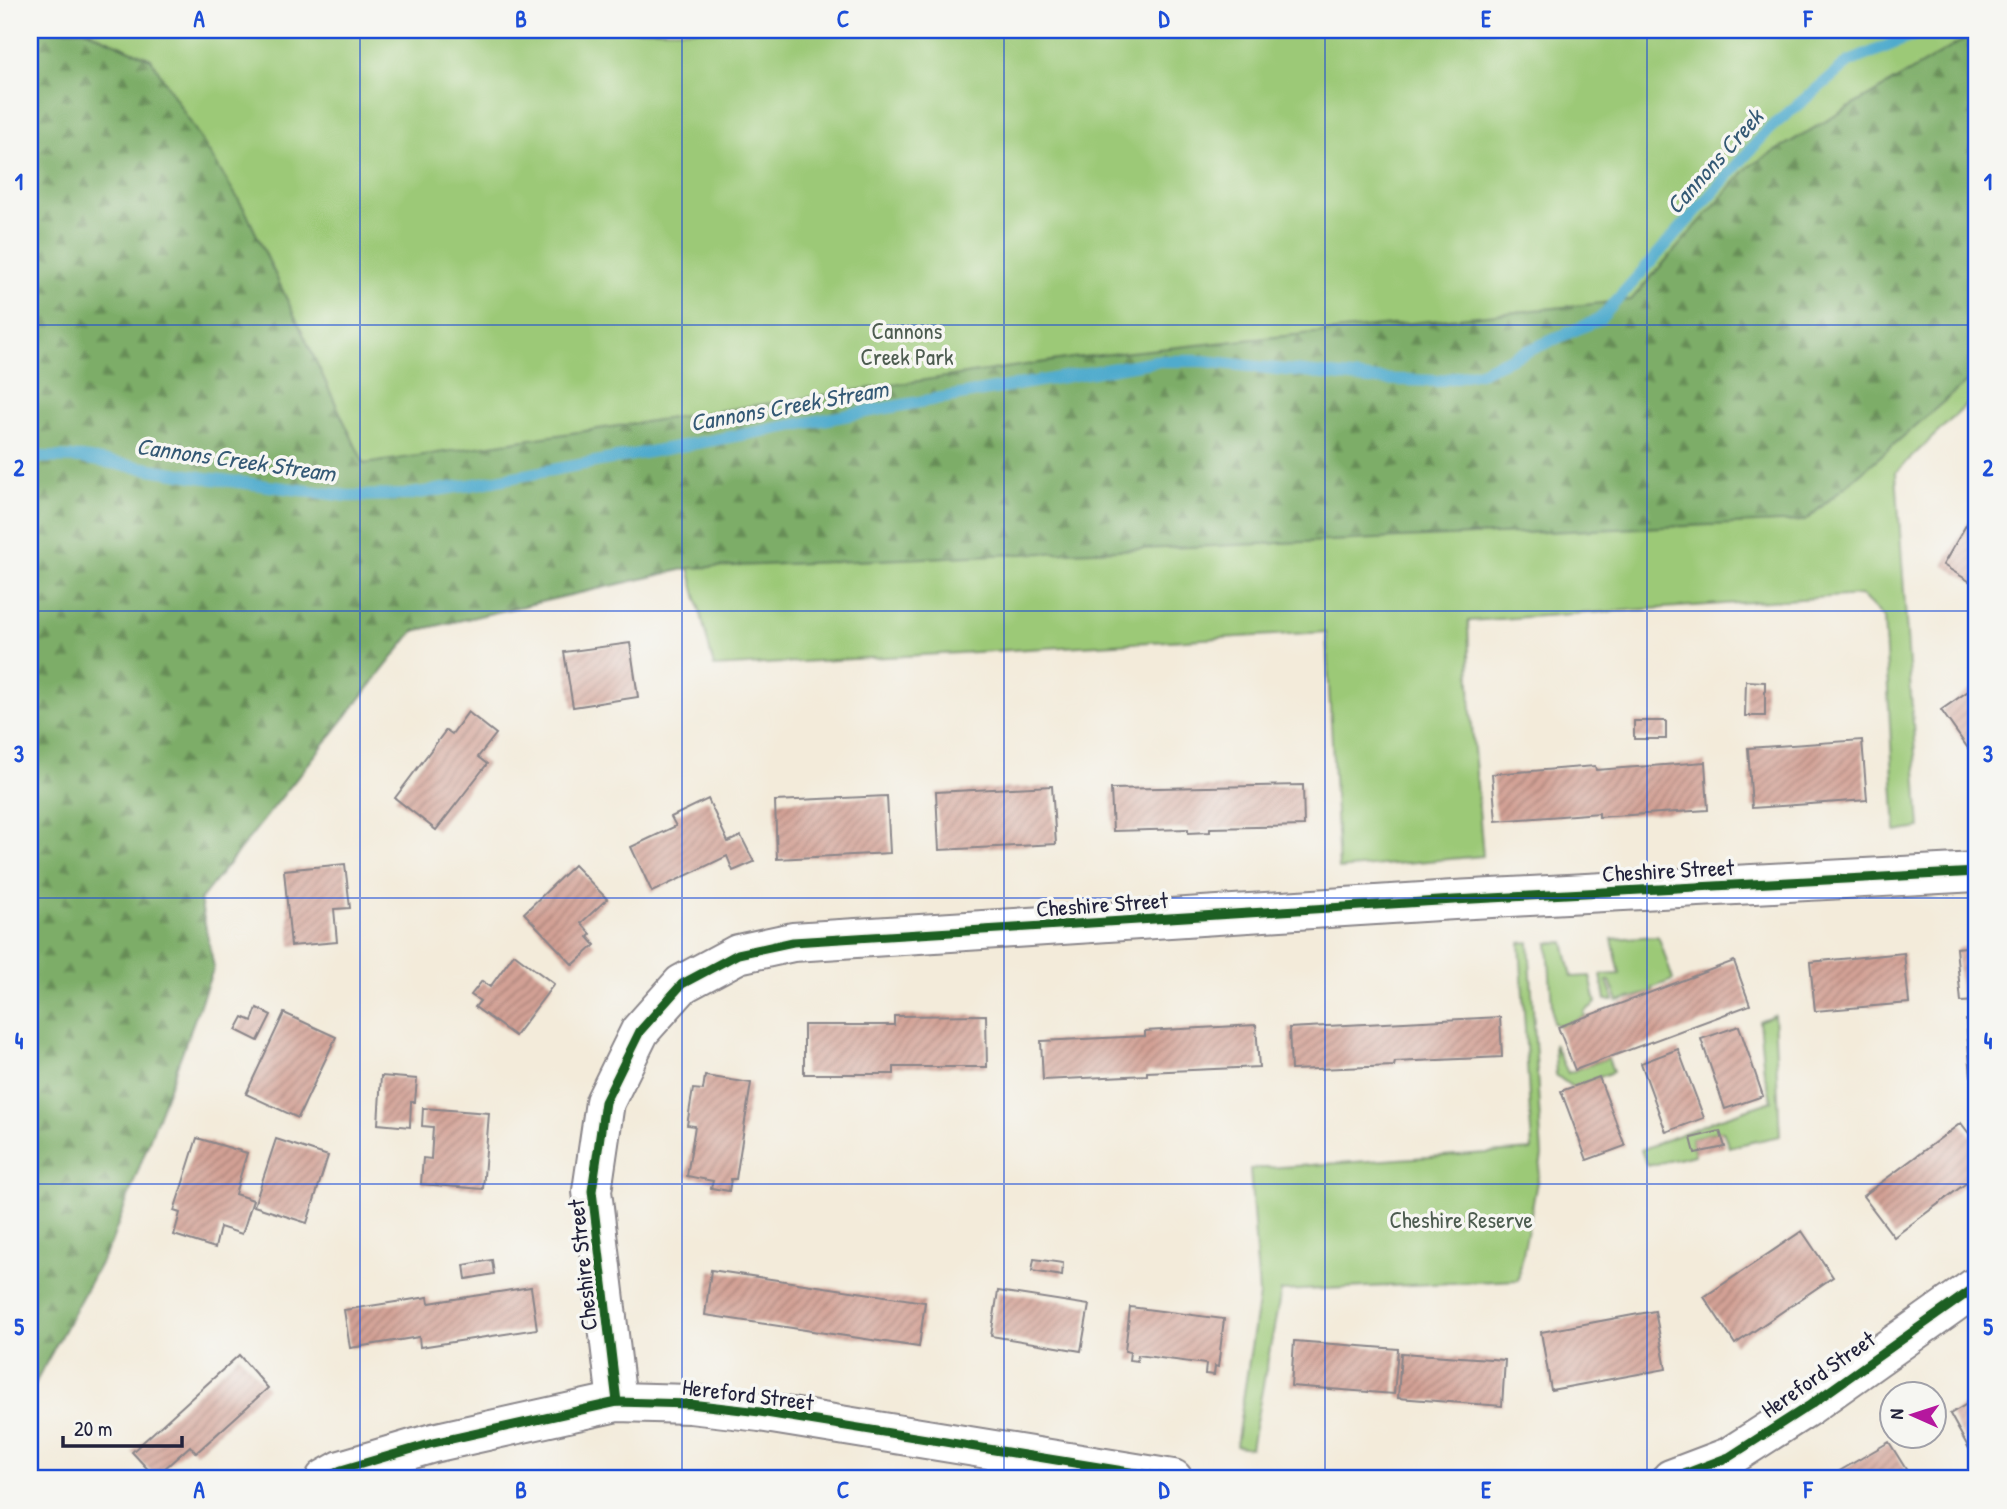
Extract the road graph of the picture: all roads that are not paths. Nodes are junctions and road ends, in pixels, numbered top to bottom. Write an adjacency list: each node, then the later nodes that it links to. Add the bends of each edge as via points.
1 (1977, 872): 3 (street, Cheshire Street, via 793,942 738,954 682,984 640,1031 605,1102 592,1191)
2 (1977, 1286): 6 (street, Hereford Street, via 1729,1457)
3 (617, 1402): 4 (street, Hereford Street, via 433,1443); 5 (street, Hereford Street, via 760,1412)
4 (325, 1479)
5 (1173, 1479)
6 (1671, 1479)

